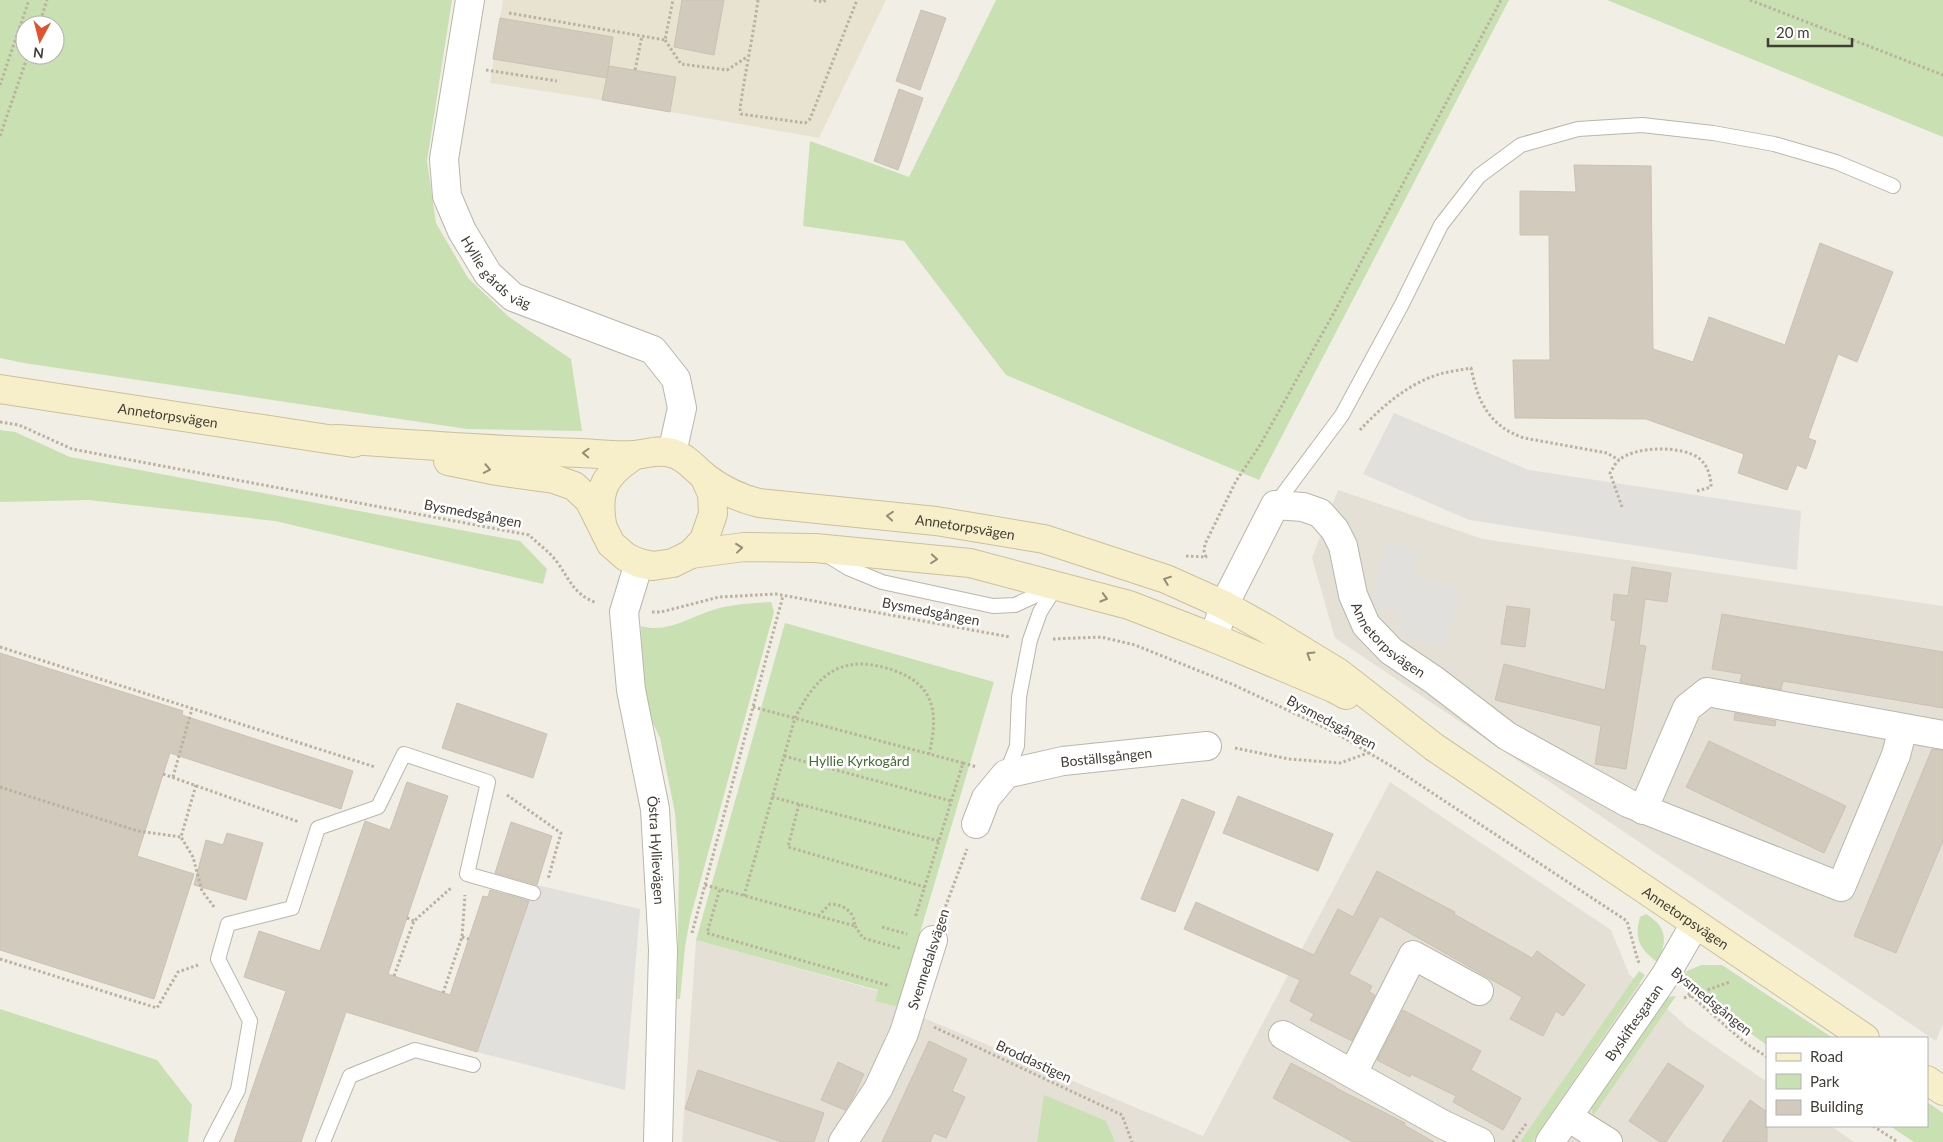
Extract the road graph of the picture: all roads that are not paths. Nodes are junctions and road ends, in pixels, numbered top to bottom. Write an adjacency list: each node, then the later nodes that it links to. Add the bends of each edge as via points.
1 (470, 0): 5 (street, Hyllie gårds väg, via 444,159 447,196 462,231 488,274 513,297 653,350 676,379 682,408)
2 (1893, 186): 8 (lane, via 1836,162 1774,144 1642,125 1578,129 1521,145 1479,176 1441,225 1342,416)
3 (0, 389): 4 (main road, Annetorpsvägen)
4 (336, 440): 6 (main road, Annetorpsvägen, one-way to 4); 9 (main road, Annetorpsvägen, one-way to 9, via 497,471 554,478 574,486 589,500)
5 (672, 453): 6 (main road, Annetorpsvägen, via 654,451); 7 (main road, Annetorpsvägen, via 690,462)
6 (635, 455): 9 (main road, Annetorpsvägen, via 618,466 606,481 599,506)
7 (704, 476): 11 (main road, Annetorpsvägen, via 712,494 713,514 704,540); 14 (main road, Annetorpsvägen, one-way to 7, via 1166,579 1044,539 936,521 759,503 738,498)
8 (1275, 505): 14 (street); 21 (street, Annetorpsvägen, via 1320,512 1335,530 1343,546 1353,595 1366,625 1391,651 1507,736)
9 (602, 526): 12 (main road, Annetorpsvägen, via 611,544 626,557)
10 (815, 548): 11 (main road, Annetorpsvägen, one-way to 10, via 744,547); 13 (main road, Annetorpsvägen, one-way to 13, via 970,563); 13 (lane, via 848,568 882,582 987,605 1015,605)
11 (691, 554): 12 (main road, Annetorpsvägen, via 673,563 653,566)
12 (640, 563): 36 (street, Östra Hyllievägen, via 624,612 630,690 655,809 663,950)
13 (1058, 585): 15 (main road, Annetorpsvägen, one-way to 15, via 1129,605); 20 (lane, via 1040,612 1030,640 1019,696 1017,746)
14 (1224, 605): 15 (street); 19 (main road, Annetorpsvägen, one-way to 14, via 1339,673)
15 (1214, 638): 19 (main road, Annetorpsvägen, via 1333,688)
16 (1903, 728): 17 (street); 21 (street, via 1707,692 1687,708); 21 (street, Annetorpsvägen, via 1896,755 1841,887)
17 (1943, 734)
18 (1208, 746): 20 (street, Boställsgången, via 1063,761)
19 (1434, 746): 24 (main road, Annetorpsvägen)
20 (1006, 774): 22 (street, via 986,798)
21 (1643, 810)
22 (976, 824)
23 (533, 893): 34 (lane, via 467,874 488,782 404,754 378,807 318,828 292,908 228,924 218,959 250,1021 238,1090)
24 (1695, 924): 28 (main road, Annetorpsvägen); 33 (street, Byskiftesgatan, via 1665,976)
25 (918, 936): 37 (street, Svennedalsvägen, via 909,1016 904,1033 878,1090)
26 (1479, 991): 30 (street, via 1413,956)
27 (1283, 1035): 30 (street)
28 (1864, 1037)
29 (473, 1065): 35 (lane, via 415,1050 350,1076)
30 (1353, 1072): 38 (street, via 1442,1124)
31 (1928, 1081): 32 (main road)
32 (1943, 1091)
33 (1568, 1116): 39 (street, Byskiftesgatan); 40 (street)
34 (211, 1142)
35 (323, 1142)
36 (658, 1142)
37 (843, 1142)
38 (1480, 1142)
39 (1550, 1142)
40 (1608, 1142)

